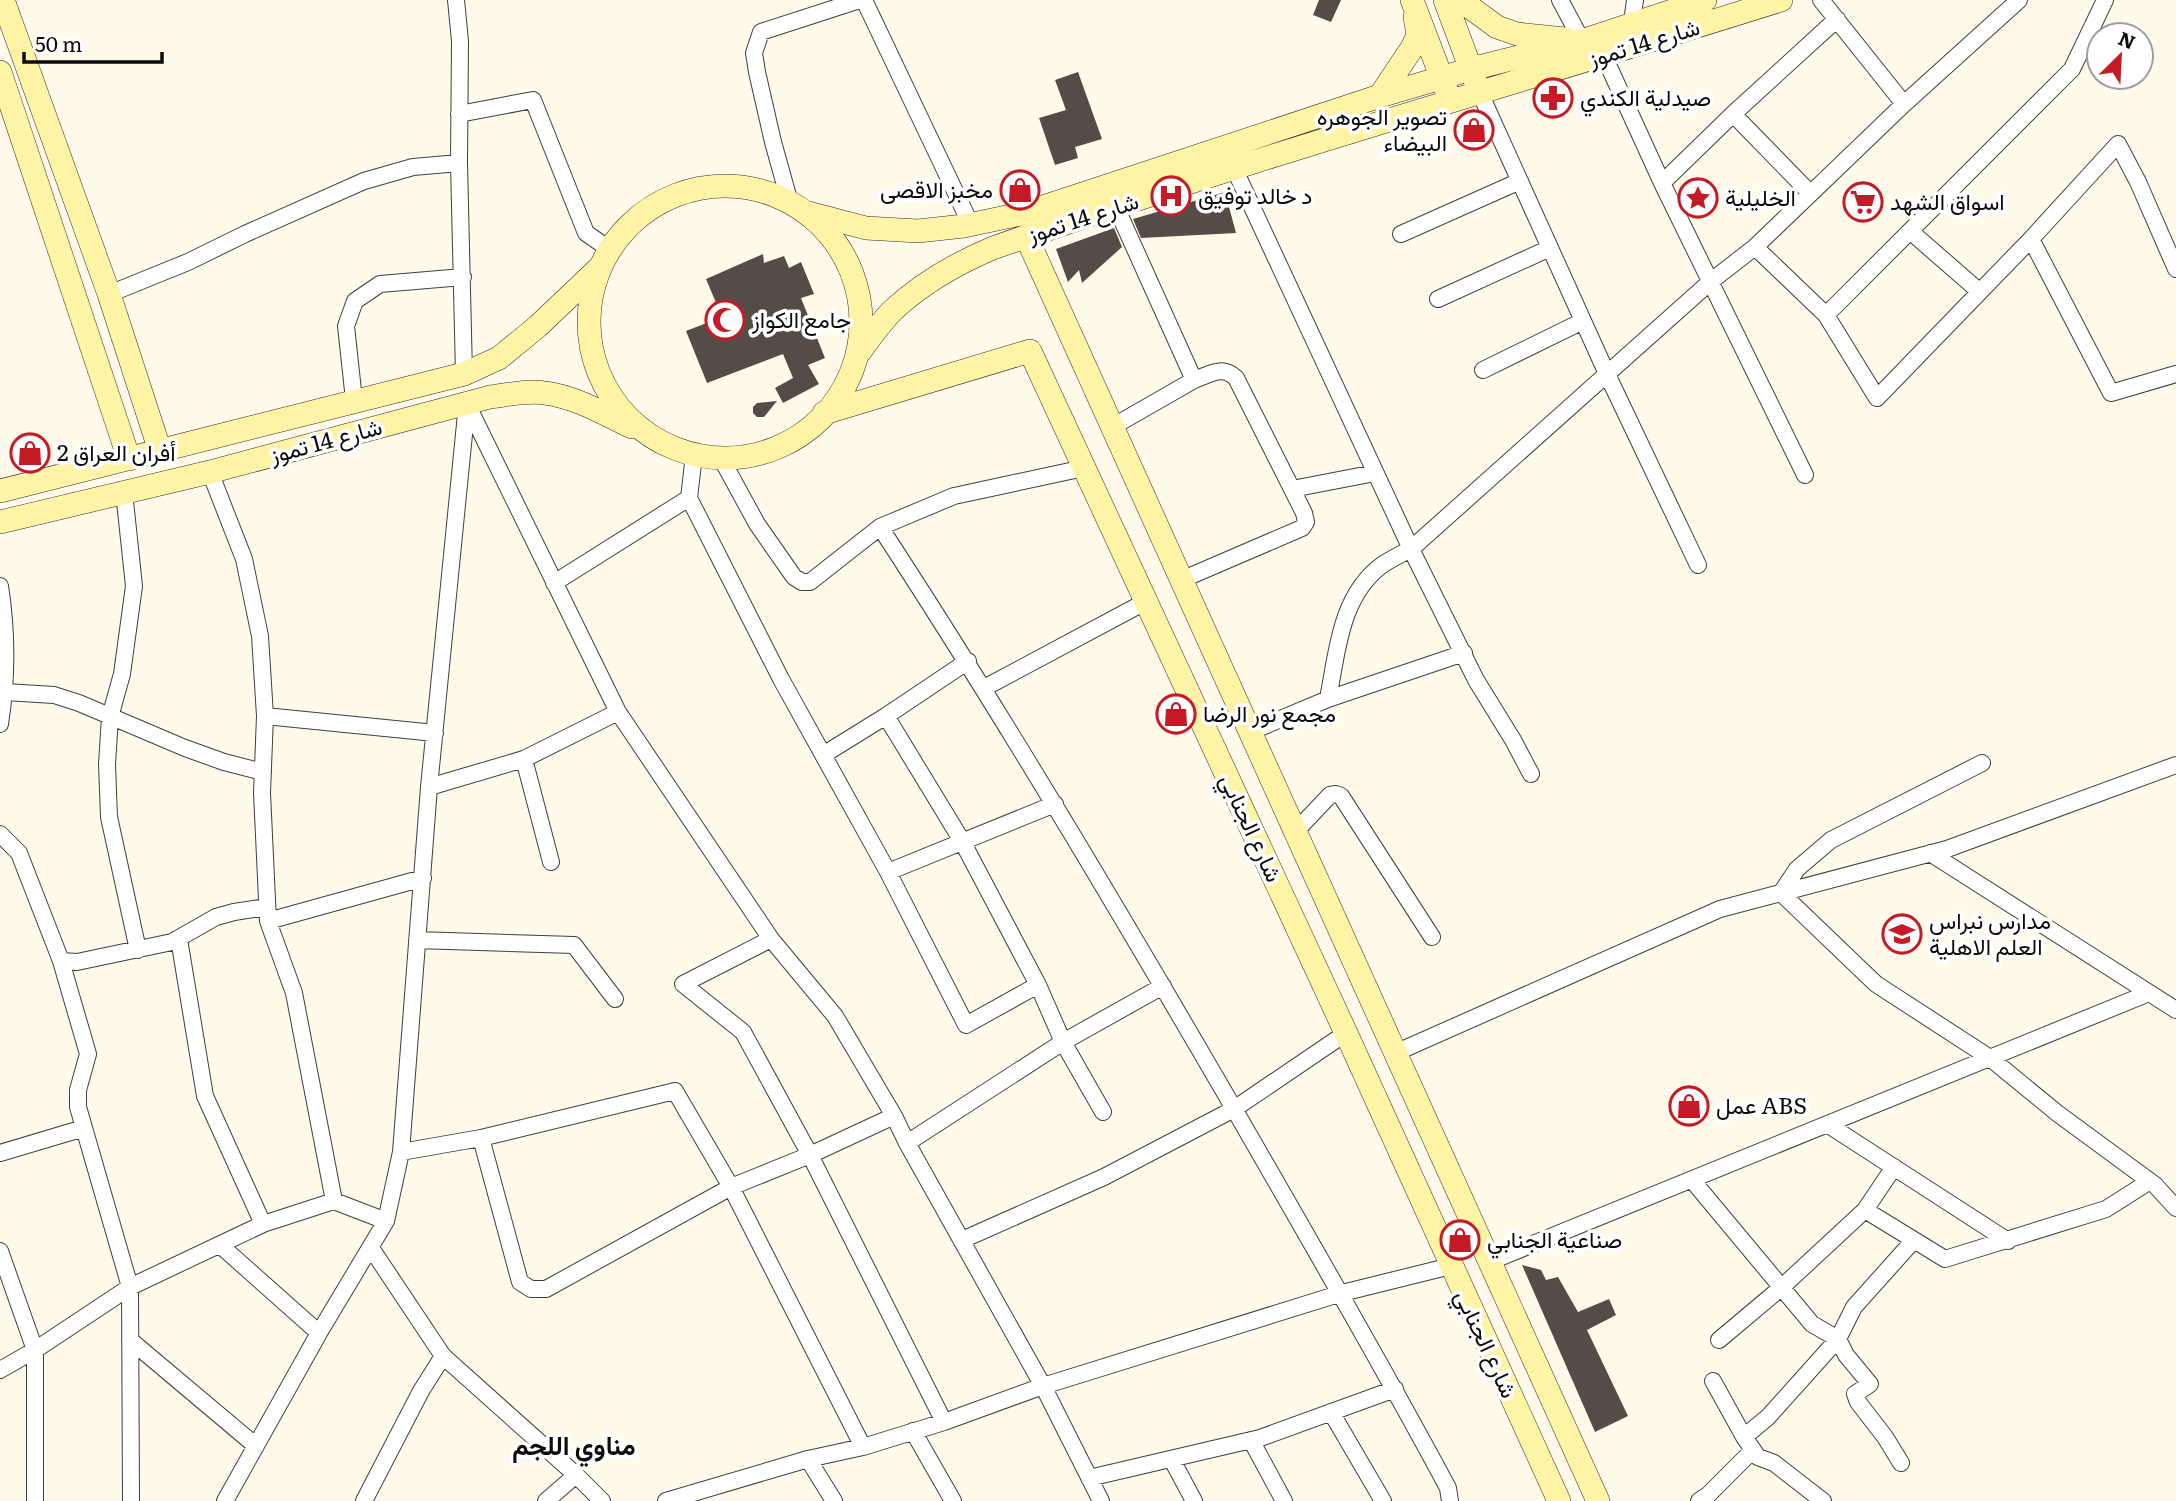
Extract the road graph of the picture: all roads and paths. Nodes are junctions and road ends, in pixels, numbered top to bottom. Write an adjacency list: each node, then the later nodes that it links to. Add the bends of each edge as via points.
1 (3, 0): 47 (main road)
2 (456, 0): 26 (street)
3 (862, 0): 33 (street, via 761,32 754,53 773,142); 35 (street)
4 (1445, 0): 18 (main road)
5 (1460, 0): 16 (main road, via 1497,27 1517,34)
6 (1560, 0): 16 (street)
7 (1635, 0): 15 (street)
8 (1705, 0): 15 (main road, شارع 14 تموز)
9 (1781, 0): 17 (main road, شارع 14 تموز)
10 (1821, 0): 14 (street)
11 (2019, 0): 25 (street)
12 (2105, 0): 36 (street, via 2072,68)
13 (1413, 2): 20 (main road); 22 (main road, via 1418,35)
14 (1837, 19): 25 (street); 27 (street)
15 (1632, 23): 16 (main road, شارع 14 تموز)
16 (1582, 41): 18 (main road, شارع 14 تموز)
17 (1604, 56): 21 (main road, شارع 14 تموز); 31 (street)
18 (1471, 69): 20 (main road, شارع 14 تموز); 21 (main road)
19 (0, 72): 24 (main road)
20 (1441, 78): 22 (main road, شارع 14 تموز); 23 (main road)
21 (1480, 93): 23 (main road, شارع 14 تموز); 30 (street)
22 (1380, 96): 35 (main road, شارع 14 تموز, via 1025,213)
23 (1450, 102): 29 (main road, شارع 14 تموز)
24 (5, 104): 65 (main road)
25 (1904, 104): 32 (street)
26 (459, 114): 28 (street); 42 (street, via 533,100 586,233)
27 (1732, 114): 31 (street); 32 (street)
28 (459, 163): 44 (street); 47 (street, via 414,167 364,181)
29 (1234, 168): 34 (main road, شارع 14 تموز); 68 (street)
30 (1520, 181): 37 (street); 41 (street)
31 (1662, 183): 45 (street)
32 (1810, 194): 40 (street)
33 (798, 207): 35 (main road, شارع 14 تموز, via 866,228 918,231); 42 (main road, شارع 14 تموز, via 758,190 724,186 691,190 659,203 631,223); 51 (main road, via 829,234 847,260 860,312)
34 (1115, 207): 38 (main road, شارع 14 تموز); 56 (street)
35 (971, 225)
36 (1910, 230): 46 (street); 49 (street)
37 (1401, 234)
38 (1026, 236): 51 (main road, شارع 14 تموز, via 955,264 925,284 890,313); 60 (main road, شارع الجنابي)
39 (2031, 239): 43 (street, via 2118,144); 46 (street); 55 (street, via 2112,393)
40 (1755, 247): 45 (street); 49 (street)
41 (1550, 248): 48 (street); 50 (street)
42 (604, 258): 53 (main road, شارع 14 تموز, via 537,327 499,358); 61 (main road, via 590,298 588,330 597,369 617,405)
43 (2176, 269)
44 (463, 277): 53 (street); 57 (street, via 380,284 355,301 346,326)
45 (1710, 282): 54 (street); 69 (street)
46 (1980, 292): 49 (street, via 1877,398)
47 (109, 294): 62 (main road)
48 (1438, 299)
49 (1826, 315)
50 (1583, 321): 52 (street); 54 (street)
51 (858, 354): 59 (main road, via 839,397)
52 (1483, 370)
53 (464, 374): 57 (main road, شارع 14 تموز)
54 (1607, 374): 76 (street); 77 (street)
55 (2176, 374)
56 (1194, 380): 60 (street); 70 (street, via 1220,370 1237,378)
57 (354, 400): 62 (main road, شارع 14 تموز)
58 (467, 404): 61 (main road, شارع 14 تموز, via 543,392 571,399); 67 (main road, شارع 14 تموز); 79 (street); 94 (street)
59 (824, 413): 64 (main road, via 808,430 766,452); 66 (main road, شارع الجنابي, via 1030,351)
60 (1112, 427): 78 (main road, شارع الجنابي)
61 (647, 433): 63 (main road)
62 (160, 451): 65 (main road, شارع 14 تموز)
63 (694, 455): 64 (main road); 73 (street)
64 (720, 458): 75 (street, via 757,524 794,578 802,582 810,582)
65 (128, 459): 71 (main road, شارع 14 تموز)
66 (1084, 468): 75 (street, via 954,496); 81 (main road, شارع الجنابي)
67 (210, 472): 72 (main road, شارع 14 تموز); 89 (street, via 244,559 260,636)
68 (1376, 472): 70 (street); 76 (street)
69 (1805, 475)
70 (1292, 489): 78 (street, via 1304,513 1302,528)
71 (0, 491)
72 (124, 492): 74 (main road, شارع 14 تموز); 91 (street, via 134,586 122,674)
73 (689, 498): 79 (street); 95 (street)
74 (0, 522)
75 (880, 527): 84 (street)
76 (1410, 549): 83 (street); 87 (street, via 1381,566 1355,597 1345,617)
77 (1698, 565)
78 (1181, 580): 93 (main road, شارع الجنابي)
79 (554, 583): 88 (street)
80 (0, 586): 82 (street)
81 (1145, 602): 85 (street); 123 (main road, شارع الجنابي)
82 (2, 642): 86 (street)
83 (1464, 653): 87 (street); 100 (street)
84 (968, 661): 85 (street); 90 (street)
85 (984, 688): 102 (street)
86 (5, 692): 91 (street, via 54,695); 92 (street)
87 (1328, 699): 93 (street)
88 (618, 712): 96 (street); 114 (street)
89 (265, 716): 94 (street); 99 (street)
90 (886, 716): 95 (street); 105 (street)
91 (110, 717): 99 (street, via 224,762); 116 (street, via 109,817)
92 (0, 724)
93 (1250, 732): 103 (main road, شارع الجنابي)
94 (435, 733): 101 (street)
95 (823, 755): 108 (street)
96 (524, 759): 101 (street); 107 (street)
97 (1982, 763): 110 (street, via 1831,841 1797,869)
98 (2176, 765): 106 (street)
99 (263, 772): 111 (street)
100 (1531, 774)
101 (429, 787): 109 (street)
102 (1055, 804): 105 (street); 119 (street)
103 (1295, 832): 112 (street, via 1331,795 1340,796); 125 (main road, شارع الجنابي)
104 (0, 834): 117 (street, via 19,853)
105 (962, 841): 108 (street); 118 (street)
106 (1930, 853): 110 (street); 120 (street)
107 (551, 862)
108 (888, 872): 118 (street, via 966,1025)
109 (423, 878): 111 (street); 115 (street)
110 (1780, 893): 125 (street, via 1720,909); 126 (street, via 1876,984)
111 (268, 914): 113 (street, via 234,912 216,917); 141 (street, via 294,993)
112 (1432, 937)
113 (179, 939): 116 (street); 145 (street, via 205,1096)
114 (771, 939): 129 (street, via 835,1016); 136 (street, via 683,984 743,1032)
115 (417, 940): 121 (street, via 574,945); 134 (street)
116 (138, 950): 117 (street)
117 (61, 961): 131 (street, via 88,1054 78,1090)
118 (1038, 985): 124 (street)
119 (1163, 986): 124 (street); 127 (street)
120 (2149, 993): 122 (street); 126 (street)
121 (615, 999)
122 (2176, 1010)
123 (1346, 1033): 127 (street); 153 (main road, شارع الجنابي)
124 (1063, 1042): 128 (street); 133 (street)
125 (1395, 1053): 152 (main road, شارع الجنابي)
126 (1990, 1058): 130 (street); 139 (street)
127 (1234, 1109): 146 (street, via 1104,1177); 157 (street)
128 (1103, 1112)
129 (894, 1116): 133 (street); 136 (street)
130 (1827, 1124): 137 (street); 138 (street)
131 (84, 1128): 135 (street); 155 (street)
132 (481, 1138): 134 (street); 140 (street, via 676,1091); 140 (street, via 520,1282 531,1289 546,1289)
133 (907, 1143): 146 (street)
134 (401, 1152): 144 (street)
135 (0, 1153)
136 (810, 1155): 140 (street); 169 (street)
137 (1894, 1167): 143 (street); 148 (street)
138 (1692, 1180): 152 (street); 156 (street)
139 (2150, 1181): 142 (street); 148 (street, via 2106,1209)
140 (731, 1187): 174 (street)
141 (334, 1201): 144 (street); 145 (street)
142 (2176, 1208)
143 (1865, 1210): 147 (street); 156 (street)
144 (386, 1221): 150 (street)
145 (263, 1224): 149 (street)
146 (962, 1240): 166 (street)
147 (1914, 1240): 148 (street, via 1945,1259); 159 (street, via 1854,1307)
148 (2008, 1241)
149 (220, 1245): 155 (street); 158 (street)
150 (371, 1248): 158 (street); 163 (street)
151 (0, 1251): 154 (street)
152 (1489, 1262): 195 (main road, شارع الجنابي)
153 (1451, 1266): 157 (street); 194 (main road, شارع الجنابي)
154 (4, 1274): 162 (street)
155 (130, 1287): 160 (street); 162 (street)
156 (1782, 1287): 159 (street, via 1812,1324); 161 (street)
157 (1342, 1293): 166 (street); 167 (street)
158 (319, 1333): 173 (street)
159 (1838, 1339): 172 (street); 177 (street, via 1870,1384 1855,1394 1858,1402)
160 (130, 1340): 173 (street); 182 (street)
161 (1719, 1340)
162 (34, 1350): 164 (street); 181 (street)
163 (443, 1356): 178 (street); 184 (street)
164 (0, 1370)
165 (1713, 1381): 172 (street)
166 (1043, 1386): 169 (street); 179 (street)
167 (1395, 1389): 168 (street); 180 (street)
168 (1331, 1412): 171 (street); 193 (street)
169 (944, 1422): 170 (street)
170 (913, 1431): 174 (street); 189 (street)
171 (1251, 1440): 176 (street); 192 (street)
172 (1748, 1444): 196 (street); 197 (street, via 1758,1457 1774,1463)
173 (257, 1446): 183 (street)
174 (863, 1447): 175 (street)
175 (808, 1459): 187 (street); 188 (street)
176 (1172, 1460): 179 (street); 191 (street)
177 (1901, 1463)
178 (576, 1475): 185 (street); 186 (street)
179 (1089, 1478): 190 (street)
180 (1449, 1495)
181 (35, 1501)
182 (131, 1501)
183 (225, 1501)
184 (364, 1501)
185 (547, 1501)
186 (602, 1501)
187 (666, 1501)
188 (834, 1501)
189 (953, 1501)
190 (1101, 1501)
191 (1194, 1501)
192 (1284, 1501)
193 (1383, 1501)
194 (1559, 1501)
195 (1598, 1501)
196 (1699, 1501)
197 (1823, 1501)

